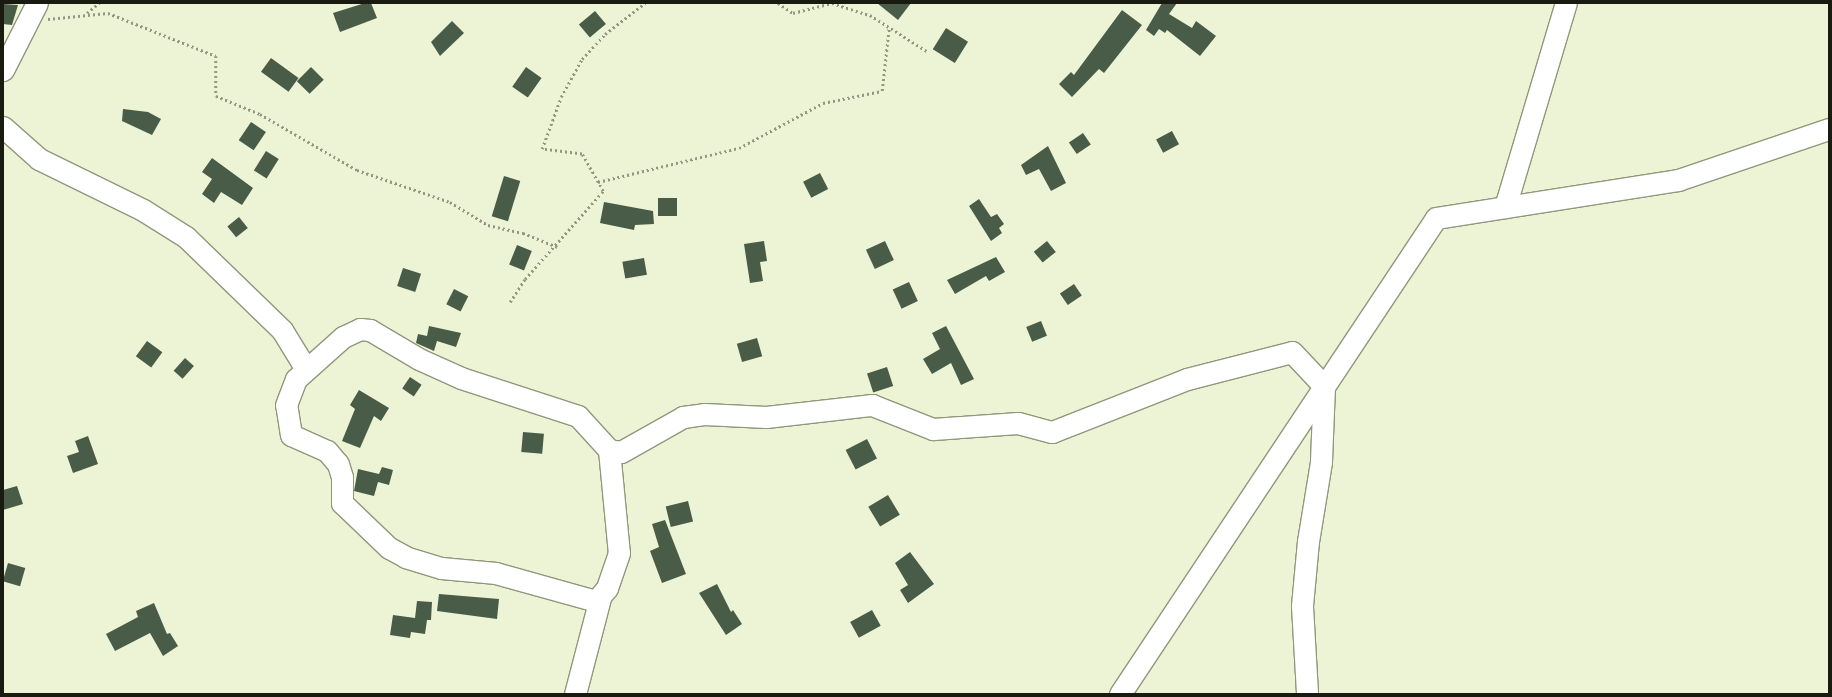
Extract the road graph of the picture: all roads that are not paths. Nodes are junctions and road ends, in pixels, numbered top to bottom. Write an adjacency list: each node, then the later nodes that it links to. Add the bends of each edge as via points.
1 (1566, 3): 6 (street)
2 (34, 10): 3 (street)
3 (3, 70)
4 (3, 127): 7 (street, via 39,159 143,210 186,237 282,330)
5 (1829, 129): 6 (street, via 1678,180)
6 (1505, 207): 8 (street, via 1436,218)
7 (306, 368): 9 (street, via 343,337 360,329 370,330 419,359 461,378 578,416); 10 (street, via 296,378 286,405 291,435 327,451 338,464 342,477 342,503 389,548 406,557 441,568 496,573 567,596 596,601)
8 (1324, 386): 9 (street, via 1292,352 1187,379 1052,432 1018,423 933,429 872,405 766,417 704,414 683,417 621,452); 12 (street); 13 (street, via 1321,462 1308,541 1302,606)
9 (609, 450): 10 (street, via 617,499 619,553 607,588)
10 (600, 598): 11 (street)
11 (575, 694)
12 (1120, 694)
13 (1307, 694)

